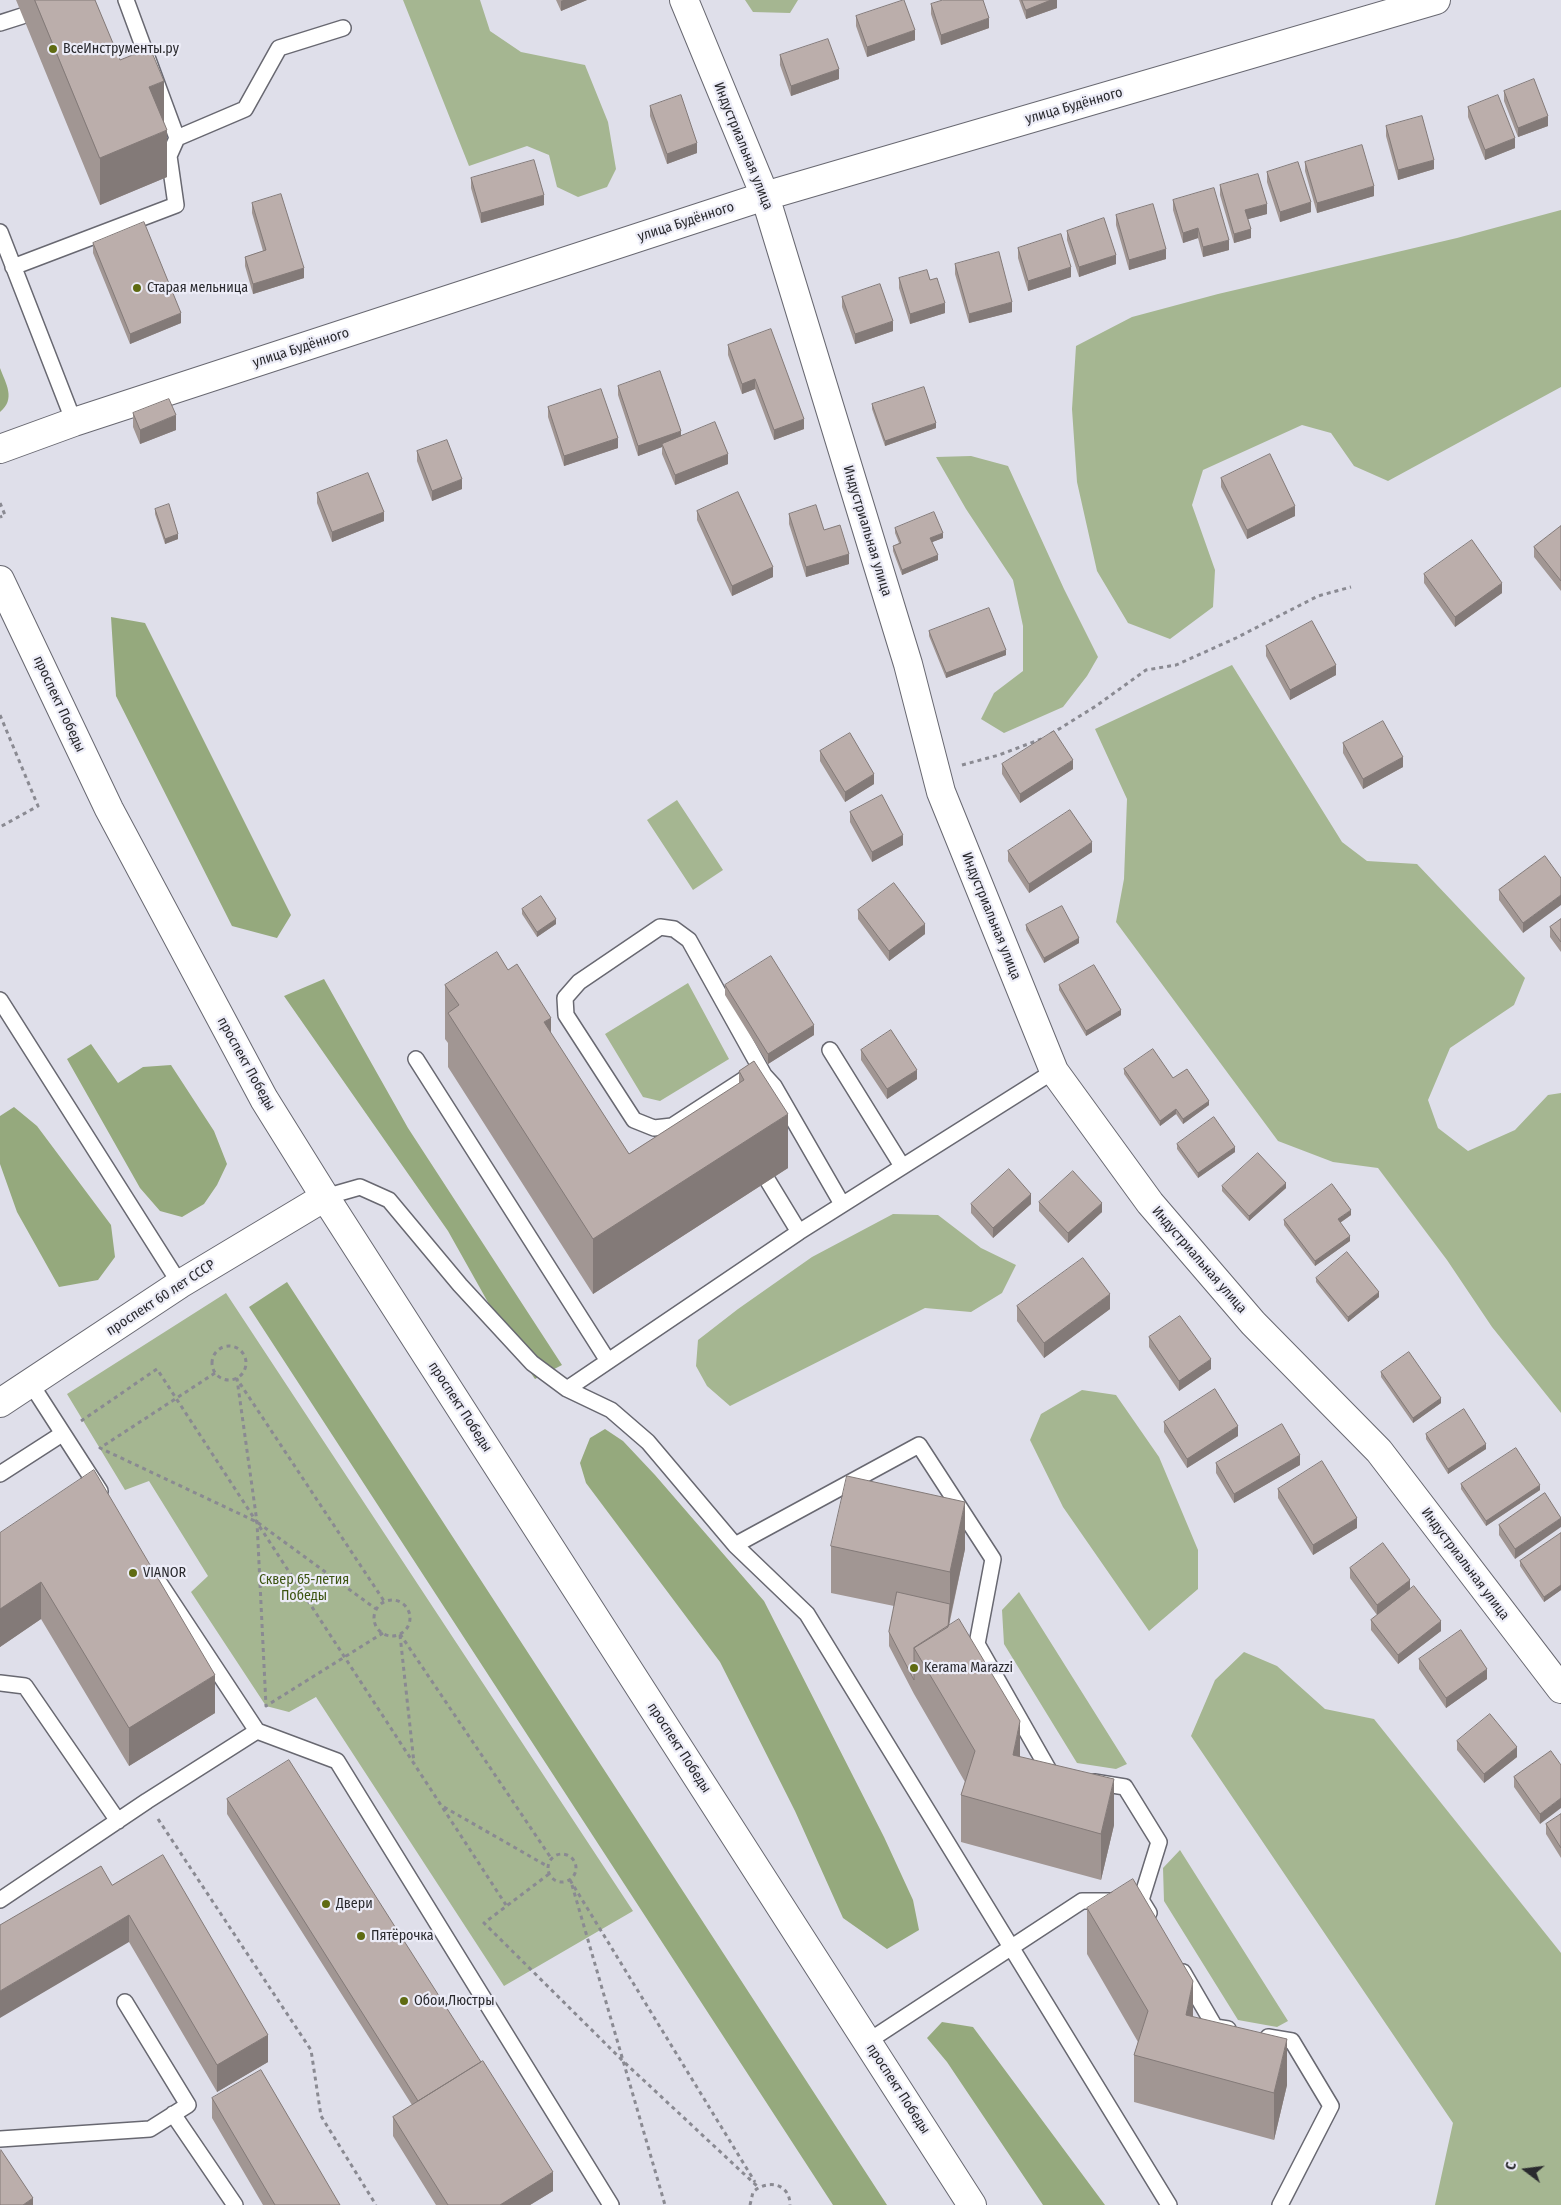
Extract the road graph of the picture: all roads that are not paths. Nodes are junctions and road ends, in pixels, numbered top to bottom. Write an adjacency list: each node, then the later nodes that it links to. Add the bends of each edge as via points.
1 (126, 0): 7 (lane)
2 (684, 0): 8 (street, Индустриальная улица)
3 (1436, 0): 8 (street, улица Будённого)
4 (22, 16): 5 (lane)
5 (0, 24)
6 (343, 28): 7 (lane, via 279,48 245,109)
7 (177, 138): 10 (lane, via 169,156 176,205)
8 (765, 196): 11 (street, улица Будённого); 17 (street, Индустриальная улица, via 908,664 941,792)
9 (0, 232): 10 (lane)
10 (13, 267): 11 (lane)
11 (74, 422): 12 (street, улица Будённого)
12 (0, 449)
13 (0, 580): 21 (street, проспект Победы, via 109,809 264,1099)
14 (0, 1000): 24 (lane)
15 (830, 1050): 19 (lane)
16 (416, 1059): 25 (lane)
17 (1054, 1071): 19 (lane); 35 (street, Индустриальная улица, via 1150,1203 1253,1324 1379,1451)
18 (764, 1075): 18 (lane, via 749,1076 672,1126 654,1128 634,1120 566,1015 565,998 579,982 660,927 674,929 689,940); 22 (lane, via 774,1086)
19 (902, 1166): 22 (lane)
20 (768, 1181): 23 (lane)
21 (325, 1198): 24 (street, проспект 60 лет СССР); 27 (lane, via 360,1187 389,1200 460,1285 532,1363); 44 (street, проспект Победы)
22 (842, 1204): 23 (lane)
23 (799, 1232): 25 (lane)
24 (180, 1284): 26 (street, проспект 60 лет СССР)
25 (608, 1362): 27 (lane)
26 (31, 1384): 28 (street, проспект 60 лет СССР); 29 (lane)
27 (567, 1390): 32 (lane, via 611,1410 648,1442)
28 (0, 1403)
29 (62, 1434): 30 (lane); 31 (lane)
30 (0, 1474)
31 (105, 1500)
32 (735, 1545): 39 (lane, via 919,1445 993,1559 977,1644 1051,1774 1125,1787 1159,1842); 41 (lane, via 807,1614)
33 (154, 1574): 36 (lane)
34 (0, 1683): 37 (lane, via 24,1686)
35 (1561, 1689)
36 (257, 1731): 37 (lane); 48 (lane, via 337,1761)
37 (118, 1821): 38 (lane)
38 (0, 1900)
39 (1142, 1900): 40 (lane); 41 (lane, via 1082,1901)
40 (1156, 1926)
41 (1011, 1947): 44 (lane); 50 (lane)
42 (1176, 1960): 51 (lane, via 1215,2027 1292,2041 1331,2106)
43 (125, 2002): 45 (lane, via 188,2105)
44 (867, 2042): 49 (street, проспект Победы)
45 (173, 2114): 46 (lane, via 150,2129); 47 (lane)
46 (0, 2139)
47 (235, 2205)
48 (611, 2205)
49 (972, 2205)
50 (1169, 2205)
51 (1280, 2205)

